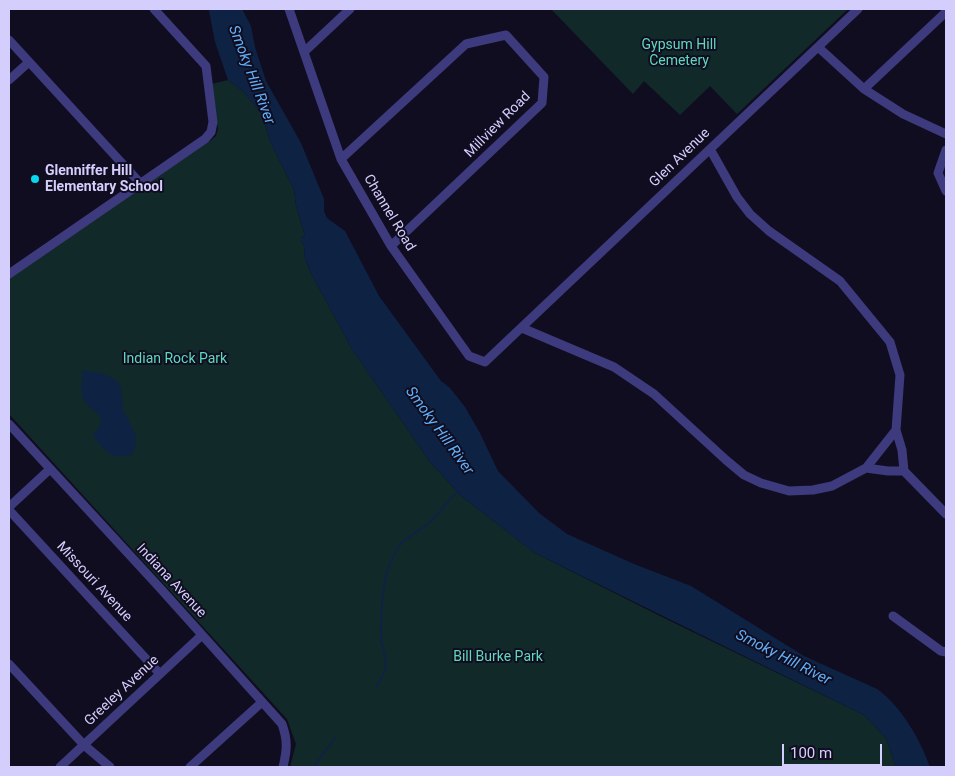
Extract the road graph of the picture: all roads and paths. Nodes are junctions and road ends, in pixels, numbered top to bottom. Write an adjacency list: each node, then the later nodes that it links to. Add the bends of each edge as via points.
1 (154, 9): 16 (street, via 206,66 213,122 212,132 205,139)
2 (289, 9): 8 (street, Channel Road)
3 (350, 9): 8 (street)
4 (858, 9): 7 (street, Glen Avenue)
5 (945, 16): 11 (street)
6 (9, 40): 9 (street)
7 (818, 47): 11 (street); 13 (street, Glen Avenue)
8 (304, 52): 15 (street, Channel Road)
9 (28, 62): 10 (street); 16 (street)
10 (9, 80)
11 (864, 89): 12 (street, via 903,114)
12 (946, 134)
13 (710, 149): 20 (street, Glen Avenue); 22 (street, via 750,214 840,281 890,342 900,375)
14 (946, 150): 17 (street, via 938,173)
15 (341, 159): 18 (street, Channel Road); 18 (street, Millview Road, via 466,44 506,35 544,77 542,103)
16 (141, 184): 19 (street)
17 (946, 191)
18 (391, 246): 20 (street, Channel Road, via 469,356 485,362)
19 (9, 274)
20 (522, 328): 23 (street, via 614,367 654,394 744,475 761,483 788,491 812,490 832,486)
21 (9, 424): 24 (street, Indiana Avenue)
22 (896, 430): 23 (street); 25 (street)
23 (866, 468): 25 (street)
24 (50, 469): 26 (street); 29 (street, Indiana Avenue)
25 (904, 471): 27 (street)
26 (9, 508): 32 (street, Missouri Avenue)
27 (946, 514)
28 (893, 616): 30 (street, via 941,652)
29 (202, 635): 32 (street, Greeley Avenue); 33 (street, Indiana Avenue)
30 (946, 652)
31 (9, 664): 34 (street)
32 (160, 674): 34 (street, Greeley Avenue)
33 (261, 703): 37 (street); 38 (street, Indiana Avenue, via 282,724 287,737)
34 (84, 745): 35 (street, Greeley Avenue); 36 (street)
35 (60, 767)
36 (110, 767)
37 (190, 767)
38 (283, 767)

